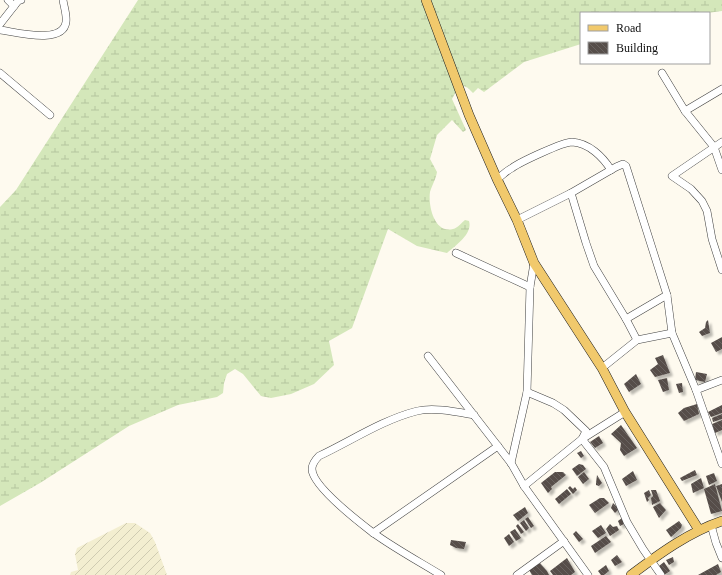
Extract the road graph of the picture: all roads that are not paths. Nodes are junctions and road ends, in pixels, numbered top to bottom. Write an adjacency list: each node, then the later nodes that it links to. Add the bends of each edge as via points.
1 (8, 0): 5 (street)
2 (21, 0): 5 (street)
3 (63, 0): 7 (street, via 66,22 64,29 57,34 49,36)
4 (426, 0): 17 (main road, via 469,115)
5 (14, 6): 6 (street)
6 (0, 24)
7 (0, 30)
8 (0, 73): 12 (street)
9 (662, 73): 11 (street)
10 (722, 89): 11 (street)
11 (685, 111): 14 (street)
12 (50, 115)
13 (722, 142): 14 (street)
14 (714, 147): 16 (street); 22 (street, via 672,176 691,189 702,201 707,211 712,240)
15 (611, 170): 17 (street, via 605,160 592,149 571,142 550,149 512,168); 18 (street); 24 (street, via 623,164 626,166)
16 (722, 170)
17 (497, 179): 19 (main road)
18 (572, 193): 19 (street); 25 (street, via 594,266)
19 (517, 220): 21 (main road)
20 (456, 253): 23 (street)
21 (534, 263): 23 (street); 29 (main road)
22 (722, 270)
23 (530, 287): 32 (street)
24 (667, 295): 25 (street); 26 (street)
25 (626, 319): 27 (street)
26 (672, 333): 27 (street); 31 (street)
27 (637, 340): 29 (street)
28 (428, 356): 34 (street)
29 (602, 368): 33 (main road)
30 (722, 380): 31 (street)
31 (696, 390): 38 (street)
32 (527, 392): 35 (street, via 564,410 586,431); 37 (street)
33 (626, 412): 35 (street); 42 (main road)
34 (474, 415): 36 (street); 43 (street, via 448,410 418,411 385,423 319,456 312,469 322,490)
35 (582, 439): 39 (street); 46 (street, via 604,467 627,522)
36 (498, 446): 37 (street); 43 (street)
37 (511, 463): 39 (street)
38 (722, 464)
39 (524, 486): 44 (street)
40 (722, 521): 41 (main road)
41 (711, 525): 42 (main road); 45 (street)
42 (698, 530): 46 (main road)
43 (373, 533): 47 (street)
44 (564, 541): 48 (street); 49 (street)
45 (722, 558)
46 (651, 560): 50 (main road); 51 (street)
47 (440, 575)
48 (517, 575)
49 (588, 575)
50 (631, 575)
51 (661, 575)

